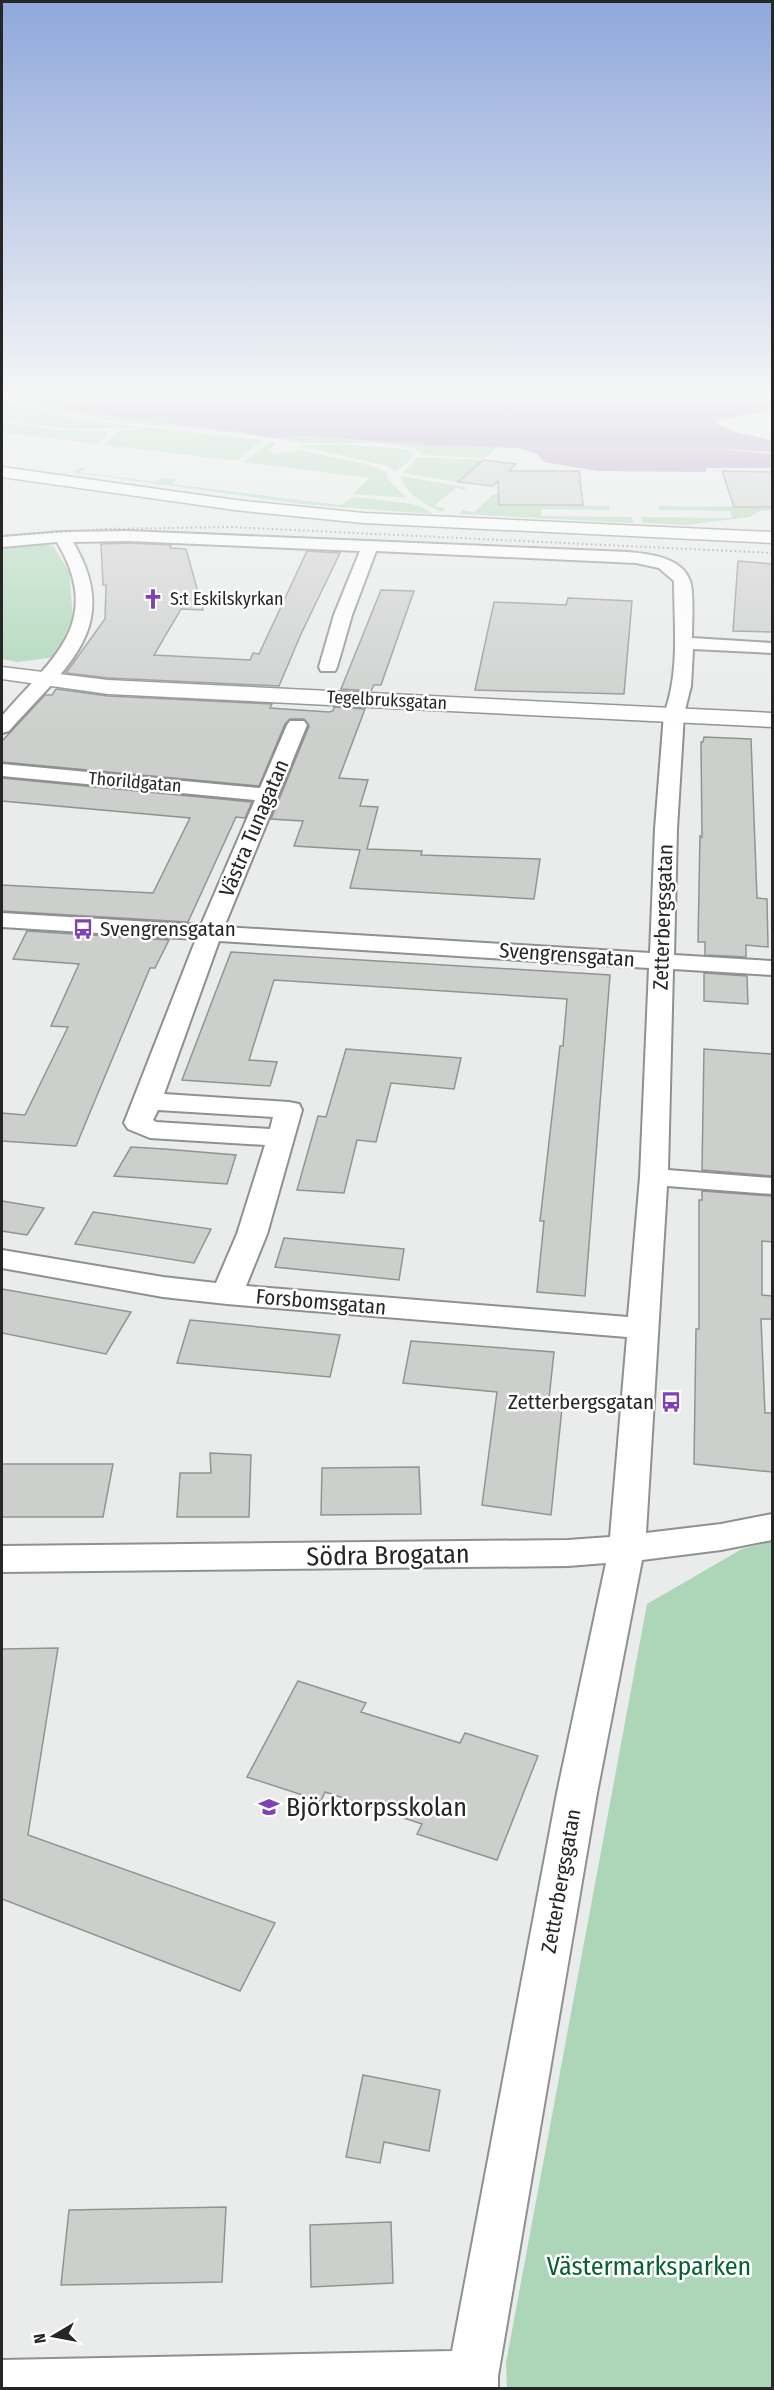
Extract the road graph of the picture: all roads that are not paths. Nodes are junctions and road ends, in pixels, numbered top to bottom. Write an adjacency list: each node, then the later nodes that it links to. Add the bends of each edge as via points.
1 (272, 509): 3 (street, via 340,516)
2 (62, 537): 4 (street); 5 (street, via 128,536); 10 (street, via 80,569 84,587 83,625)
3 (772, 538)
4 (2, 542)
5 (369, 548): 6 (street, Zetterbergsgatan, via 654,560 668,565 682,581); 8 (street)
6 (683, 643): 7 (street); 11 (street, Zetterbergsgatan, via 680,702)
7 (772, 648)
8 (328, 667)
9 (2, 674): 10 (street, Tegelbruksgatan)
10 (46, 681): 11 (street, Tegelbruksgatan); 14 (street)
11 (674, 714): 12 (street, Tegelbruksgatan); 19 (street, Zetterbergsgatan)
12 (772, 720)
13 (297, 724): 16 (street, Västra Tunagatan)
14 (2, 727)
15 (2, 770): 16 (street, Thorildgatan)
16 (269, 795): 18 (street, Västra Tunagatan)
17 (2, 920): 18 (street, Svengrensgatan)
18 (210, 933): 19 (street, Svengrensgatan); 24 (street, Västra Tunagatan, via 148,1101 289,1110 252,1234)
19 (661, 961): 20 (street, Svengrensgatan); 21 (street, Zetterbergsgatan)
20 (772, 968)
21 (654, 1177): 22 (street); 25 (street, Zetterbergsgatan)
22 (772, 1186)
23 (2, 1259): 24 (street, Forsbomsgatan)
24 (227, 1294): 25 (street, Forsbomsgatan)
25 (643, 1328): 27 (street, Zetterbergsgatan)
26 (772, 1527): 27 (street, Södra Brogatan)
27 (627, 1549): 28 (street, Södra Brogatan, via 568,1553); 29 (street, Zetterbergsgatan, via 577,1793)
28 (2, 1559)
29 (473, 2382): 30 (street)
30 (2, 2386)

